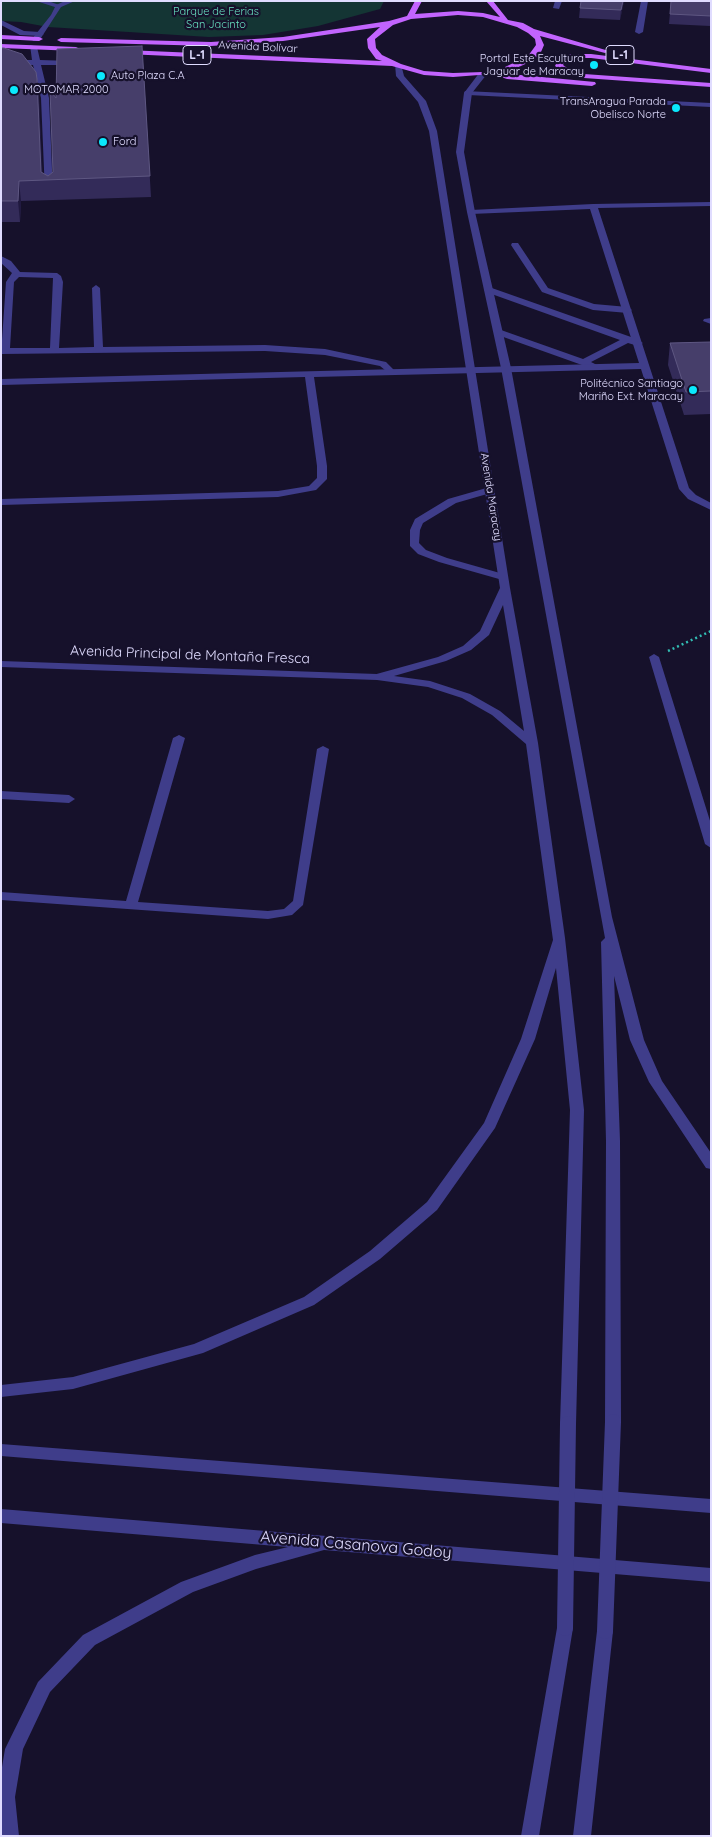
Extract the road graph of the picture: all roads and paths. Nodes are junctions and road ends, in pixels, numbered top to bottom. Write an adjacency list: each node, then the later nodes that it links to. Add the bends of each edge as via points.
1 (39, 1): 6 (street)
2 (72, 1): 7 (street)
3 (419, 1): 8 (main road)
4 (489, 1): 9 (main road)
5 (645, 1): 13 (street)
6 (50, 3): 7 (street)
7 (58, 6): 15 (street)
8 (410, 17): 9 (main road, L-1, via 458,13); 11 (main road, L-1)
9 (505, 19): 12 (main road, L-1)
10 (1, 22): 15 (street)
11 (390, 23): 15 (main road, Avenida Bolívar / L-1, via 283,39 211,44); 24 (main road, L-1, via 371,39 372,48 379,57)
12 (532, 31): 23 (main road, L-1); 26 (main road, L-1, via 540,45 531,58 514,67)
13 (639, 32)
14 (1, 37): 15 (main road, Avenida Bolívar / L-1)
15 (38, 37)
16 (1, 46): 17 (main road)
17 (33, 47): 18 (main road); 21 (street)
18 (88, 50)
19 (116, 51): 24 (main road, Avenida Bolívar / L-1)
20 (1, 62): 21 (street)
21 (38, 63): 22 (street); 30 (street, via 44,98)
22 (76, 63)
23 (663, 65): 25 (main road, L-1); 27 (main road, via 574,56 562,60 559,66 567,72 584,76)
24 (396, 66): 26 (main road, L-1, via 424,73); 50 (street, Avenida Maracay, via 400,76 422,101 433,131 444,214)
25 (711, 71)
26 (487, 73): 27 (main road, L-1, via 577,83); 28 (street)
27 (711, 86)
28 (468, 93): 29 (street); 33 (street, via 460,152)
29 (711, 104)
30 (49, 193)
31 (711, 204): 32 (street)
32 (593, 206): 33 (street); 39 (street)
33 (471, 212): 38 (street)
34 (515, 245): 39 (street, via 545,290 592,307)
35 (1, 259): 36 (street)
36 (17, 274): 44 (street, via 57,276); 45 (street, via 10,282)
37 (96, 288): 43 (street)
38 (489, 290): 40 (street); 41 (street)
39 (628, 310): 42 (street)
40 (498, 332): 46 (street); 49 (street)
41 (628, 339): 42 (street); 46 (street)
42 (638, 343): 47 (street)
43 (99, 349): 44 (street); 51 (street, via 265,348 325,352 383,364)
44 (54, 350): 45 (street)
45 (3, 351)
46 (584, 362): 48 (street)
47 (646, 366): 48 (street); 56 (street, via 684,489)
48 (596, 367): 49 (street)
49 (506, 368): 50 (street); 70 (street)
50 (472, 370): 51 (street); 54 (street, Avenida Maracay)
51 (391, 372): 52 (street)
52 (309, 376): 53 (street); 55 (street, via 322,466 322,479 312,488 278,494)
53 (1, 382)
54 (490, 490): 57 (street, Avenida Maracay); 57 (street, via 452,501 420,521 415,530 414,544 422,552)
55 (1, 502)
56 (711, 507)
57 (504, 583): 61 (street, via 485,633 467,648 442,659); 63 (street, Avenida Maracay)
58 (711, 631): 59 (path)
59 (654, 657): 67 (street)
60 (1, 664): 61 (street, Avenida Principal de Montaña Fresca)
61 (377, 677): 63 (street, via 430,684 466,696 496,712)
62 (179, 738): 69 (street)
63 (532, 743): 71 (street, Avenida Maracay)
64 (323, 749): 69 (street, via 299,902 288,912 268,915)
65 (1, 795): 66 (street)
66 (68, 799)
67 (711, 844)
68 (1, 896): 69 (street)
69 (131, 906)
70 (606, 917): 72 (street, via 637,1040 656,1082); 81 (street, bridge, via 613,1141 613,1422 604,1631)
71 (559, 938): 73 (street, via 528,1039 490,1125 432,1206 375,1255 310,1301 198,1349 73,1383); 80 (street, Avenida Maracay, bridge, via 577,1110 565,1628)
72 (711, 1164)
73 (1, 1391)
74 (1, 1450): 75 (street)
75 (711, 1506)
76 (1, 1516): 77 (street, Avenida Casanova Godoy)
77 (328, 1543): 78 (street, Avenida Casanova Godoy); 79 (street, via 255,1562 187,1587 89,1640 44,1687 14,1749 6,1797)
78 (711, 1575)
79 (10, 1836)
80 (530, 1836)
81 (582, 1836)

